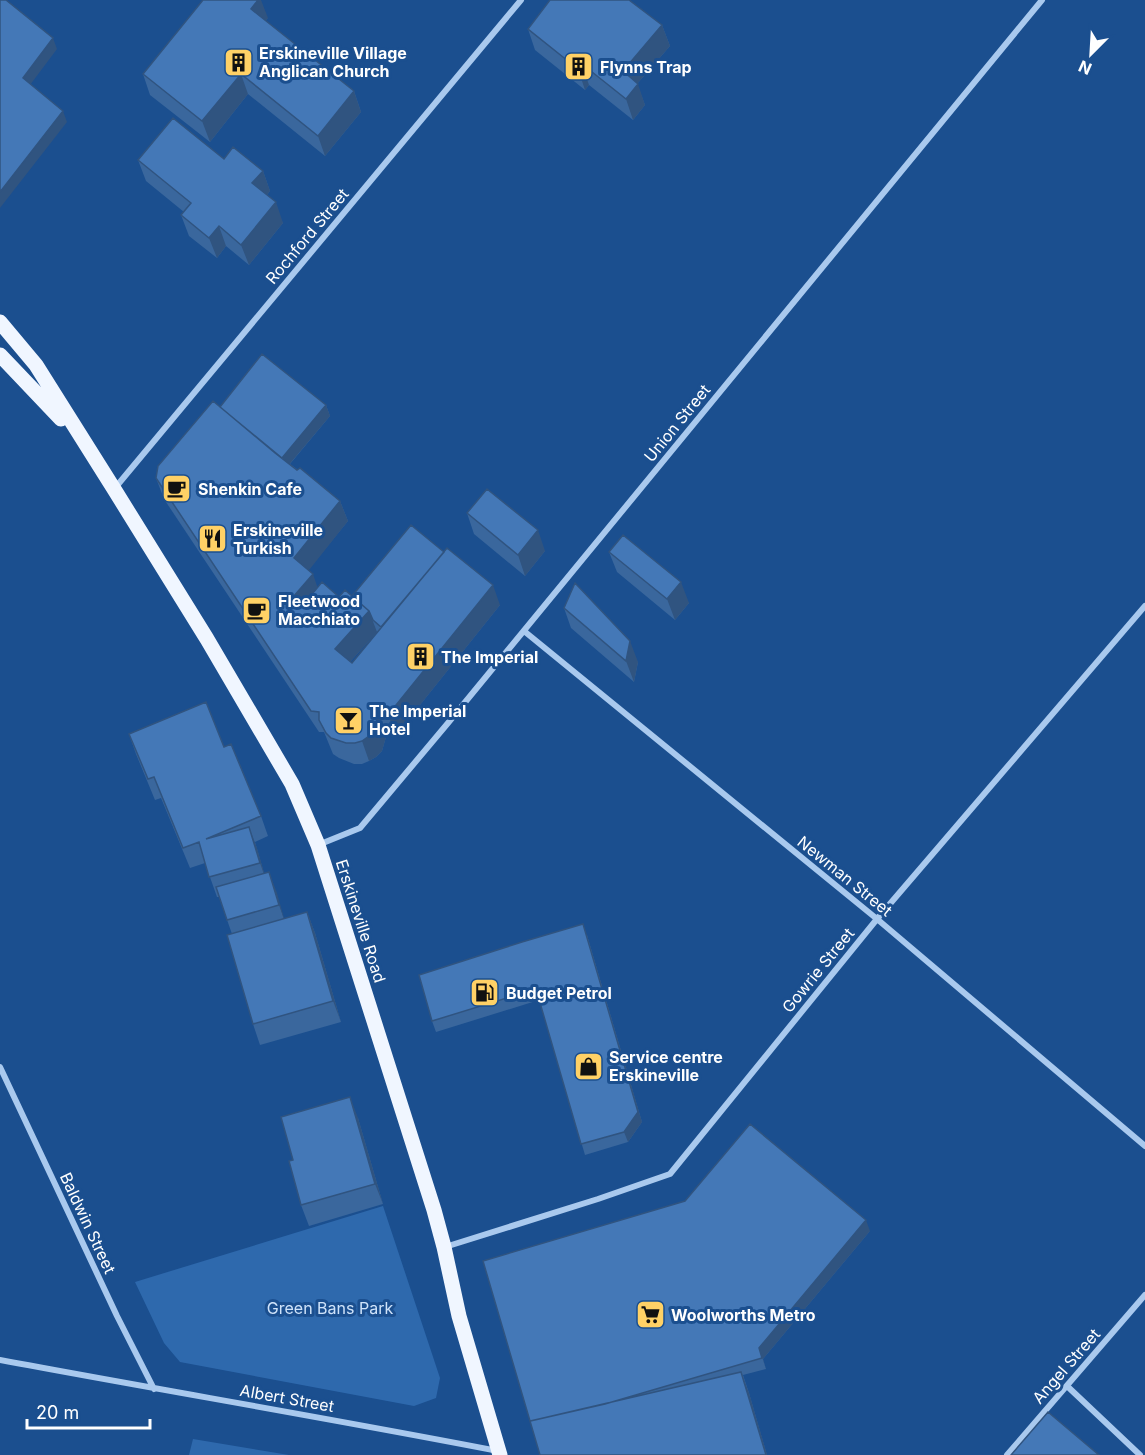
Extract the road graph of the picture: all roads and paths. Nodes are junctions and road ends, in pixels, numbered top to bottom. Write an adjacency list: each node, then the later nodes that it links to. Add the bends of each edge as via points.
1 (521, 0): 6 (street, Rochford Street)
2 (1042, 0): 8 (street, Union Street)
3 (0, 322): 5 (main road, Erskineville Road, via 36,365)
4 (0, 355): 5 (main road, Erskineville Road)
5 (84, 442): 6 (main road, Erskineville Road)
6 (114, 489): 9 (main road, Erskineville Road, via 292,783)
7 (1145, 606): 10 (street, Gowrie Street)
8 (524, 631): 9 (street, Union Street, via 360,828); 10 (street, Newman Street)
9 (318, 845): 13 (main road, Erskineville Road)
10 (877, 919): 12 (street, Newman Street); 13 (street, Gowrie Street, via 670,1174)
11 (0, 1067): 17 (street, Baldwin Street)
12 (1145, 1146)
13 (444, 1247): 18 (main road, Erskineville Road, via 459,1316)
14 (1145, 1295): 16 (street, Angel Street)
15 (0, 1359): 17 (street, Albert Street)
16 (1067, 1386): 19 (street, Angel Street); 20 (street)
17 (154, 1389): 18 (street, Albert Street)
18 (500, 1453)
19 (1007, 1455)
20 (1140, 1455)

